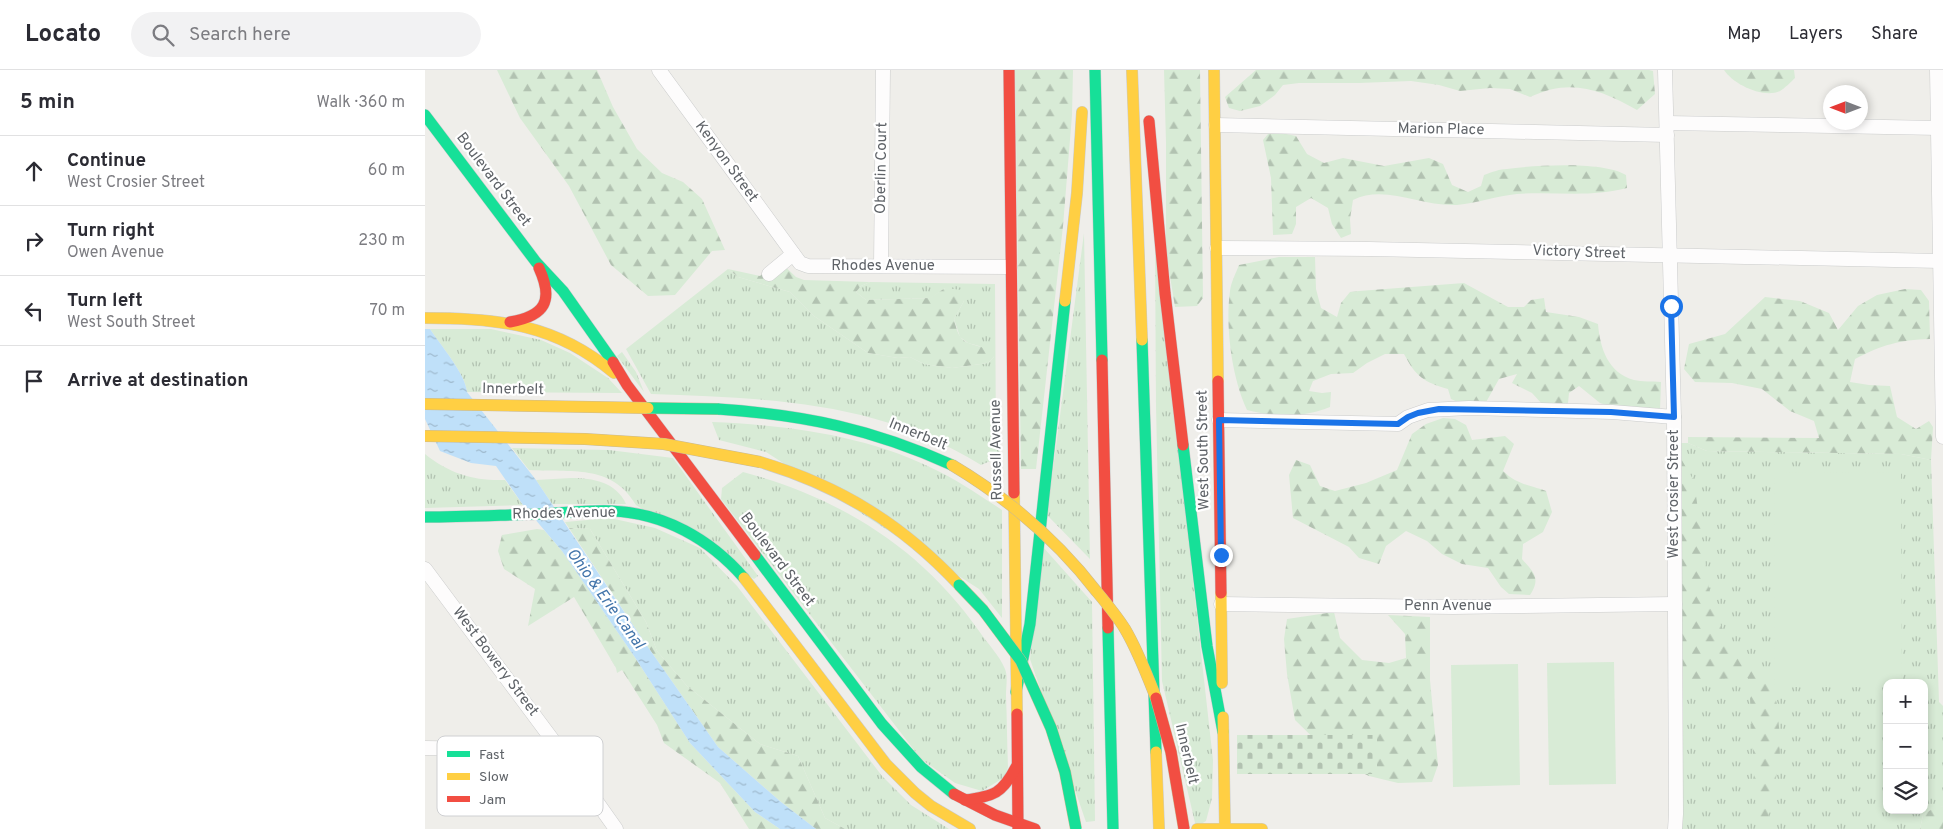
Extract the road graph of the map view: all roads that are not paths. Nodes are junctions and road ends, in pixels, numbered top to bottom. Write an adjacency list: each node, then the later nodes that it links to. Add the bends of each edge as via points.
1 (659, 70): 16 (street, Kenyon Street)
2 (883, 70): 20 (street, Oberlin Court)
3 (1009, 70): 21 (main road, Russell Avenue)
4 (1095, 70): 48 (main road)
5 (1132, 70): 49 (main road)
6 (1214, 70): 12 (main road, West South Street)
7 (1665, 70): 14 (street, West Crosier Street)
8 (1937, 70): 13 (street)
9 (1082, 100): 36 (main road, via 1077,192 1030,624)
10 (1148, 107): 37 (main road, via 1165,293 1207,646)
11 (425, 115): 19 (main road, Boulevard Street)
12 (1216, 125): 14 (street, Marion Place); 15 (main road, West South Street)
13 (1939, 128): 14 (street, Marion Place); 18 (street)
14 (1667, 129): 17 (street, West Crosier Street)
15 (1217, 248): 17 (street, Victory Street); 29 (main road, West South Street)
16 (793, 254): 20 (street, Rhodes Avenue, via 800,263 808,266); 22 (street)
17 (1669, 256): 18 (street, Victory Street); 28 (street, West Crosier Street)
18 (1940, 261): 25 (street)
19 (536, 262): 24 (main road, Boulevard Street, via 546,285 546,304 535,315); 26 (main road, Boulevard Street, via 563,291)
20 (881, 266): 21 (street, Rhodes Avenue)
21 (1010, 267): 36 (main road, Russell Avenue)
22 (769, 274)
23 (425, 318): 24 (main road)
24 (507, 322): 26 (main road, via 567,342 605,365)
25 (1943, 382): 31 (street)
26 (627, 384): 40 (main road, Boulevard Street, via 882,724 935,781)
27 (425, 404): 50 (main road, Innerbelt, bridge, via 763,412 828,421 891,439 952,465 1003,498 1048,535 1082,572 1125,628 1153,690 1164,727 1173,758)
28 (1674, 417): 29 (street, via 1469,408 1429,410 1398,424); 35 (street, West Crosier Street)
29 (1219, 420): 34 (main road, West South Street)
30 (425, 436): 47 (main road, bridge, via 664,444 760,462 811,479 862,505 915,542 959,585 983,610 1021,661 1051,728 1065,772)
31 (1943, 438)
32 (425, 517): 45 (main road, Rhodes Avenue, via 607,511 648,516 698,537 716,549 746,580 885,764 919,798)
33 (425, 569): 38 (street, West Bowery Street)
34 (1221, 604): 35 (street, Penn Avenue); 37 (main road, West South Street)
35 (1675, 604): 53 (street, West Crosier Street)
36 (1016, 692): 39 (main road, Russell Avenue)
37 (1223, 732): 43 (main road, West South Street)
38 (550, 736)
39 (1017, 765): 40 (main road, via 1006,787 999,793); 42 (main road, Russell Avenue)
40 (965, 800): 42 (main road, Boulevard Street)
41 (603, 810): 44 (street, West Bowery Street)
42 (1018, 827): 46 (main road, Boulevard Street)
43 (1225, 828): 51 (main road); 52 (main road)
44 (616, 829)
45 (970, 829)
46 (1035, 829)
47 (1076, 829)
48 (1113, 829)
49 (1159, 829)
50 (1184, 829)
51 (1197, 829)
52 (1261, 829)
53 (1675, 829)

